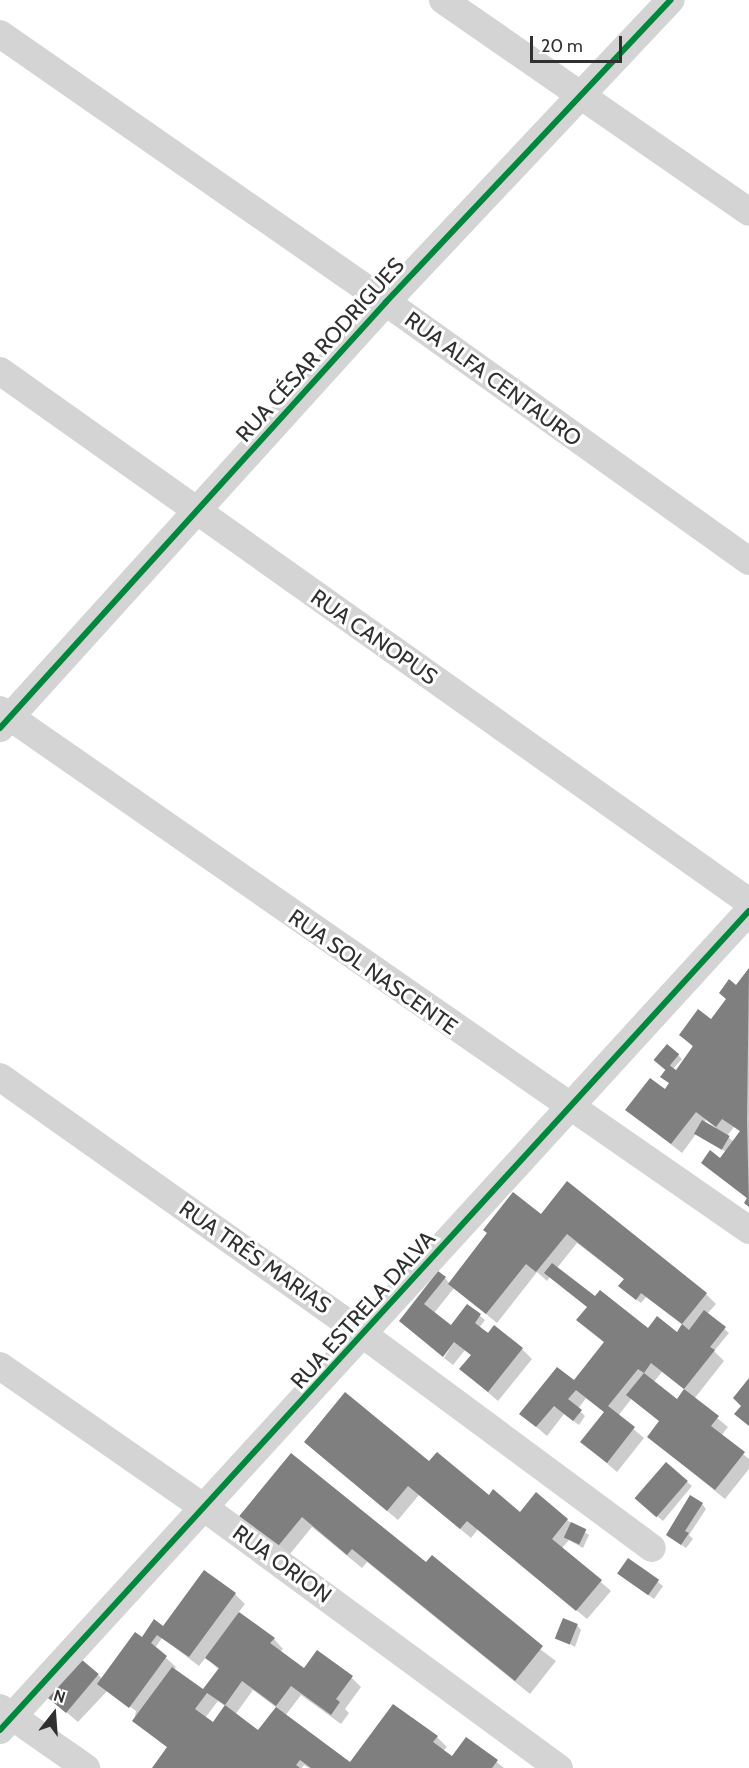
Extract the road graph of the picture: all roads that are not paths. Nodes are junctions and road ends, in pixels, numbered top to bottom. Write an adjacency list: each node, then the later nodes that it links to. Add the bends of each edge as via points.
1 (443, 0): 4 (street)
2 (671, 0): 4 (street, RUA CÉSAR RODRIGUES)
3 (0, 34): 6 (street, RUA ALFA CENTAURO)
4 (582, 96): 5 (street); 6 (street, RUA CÉSAR RODRIGUES)
5 (749, 212)
6 (386, 302): 8 (street, RUA CÉSAR RODRIGUES); 9 (street, RUA ALFA CENTAURO)
7 (0, 371): 8 (street, RUA CANOPUS)
8 (198, 513): 10 (street, RUA CÉSAR RODRIGUES); 11 (street, RUA CANOPUS)
9 (749, 561)
10 (3, 718): 14 (street, RUA SOL NASCENTE)
11 (749, 902)
12 (749, 911): 14 (street, RUA ESTRELA DALVA)
13 (0, 1077): 16 (street, RUA TRÊS MARIAS)
14 (570, 1110): 15 (street, RUA SOL NASCENTE); 16 (street, RUA ESTRELA DALVA)
15 (749, 1230)
16 (364, 1335): 18 (street, RUA ESTRELA DALVA); 19 (street, RUA TRÊS MARIAS)
17 (0, 1366): 18 (street, RUA ORION)
18 (206, 1509): 20 (street, RUA ESTRELA DALVA); 22 (street, RUA ORION)
19 (652, 1548)
20 (4, 1718): 21 (street)
21 (86, 1768)
22 (560, 1768)

